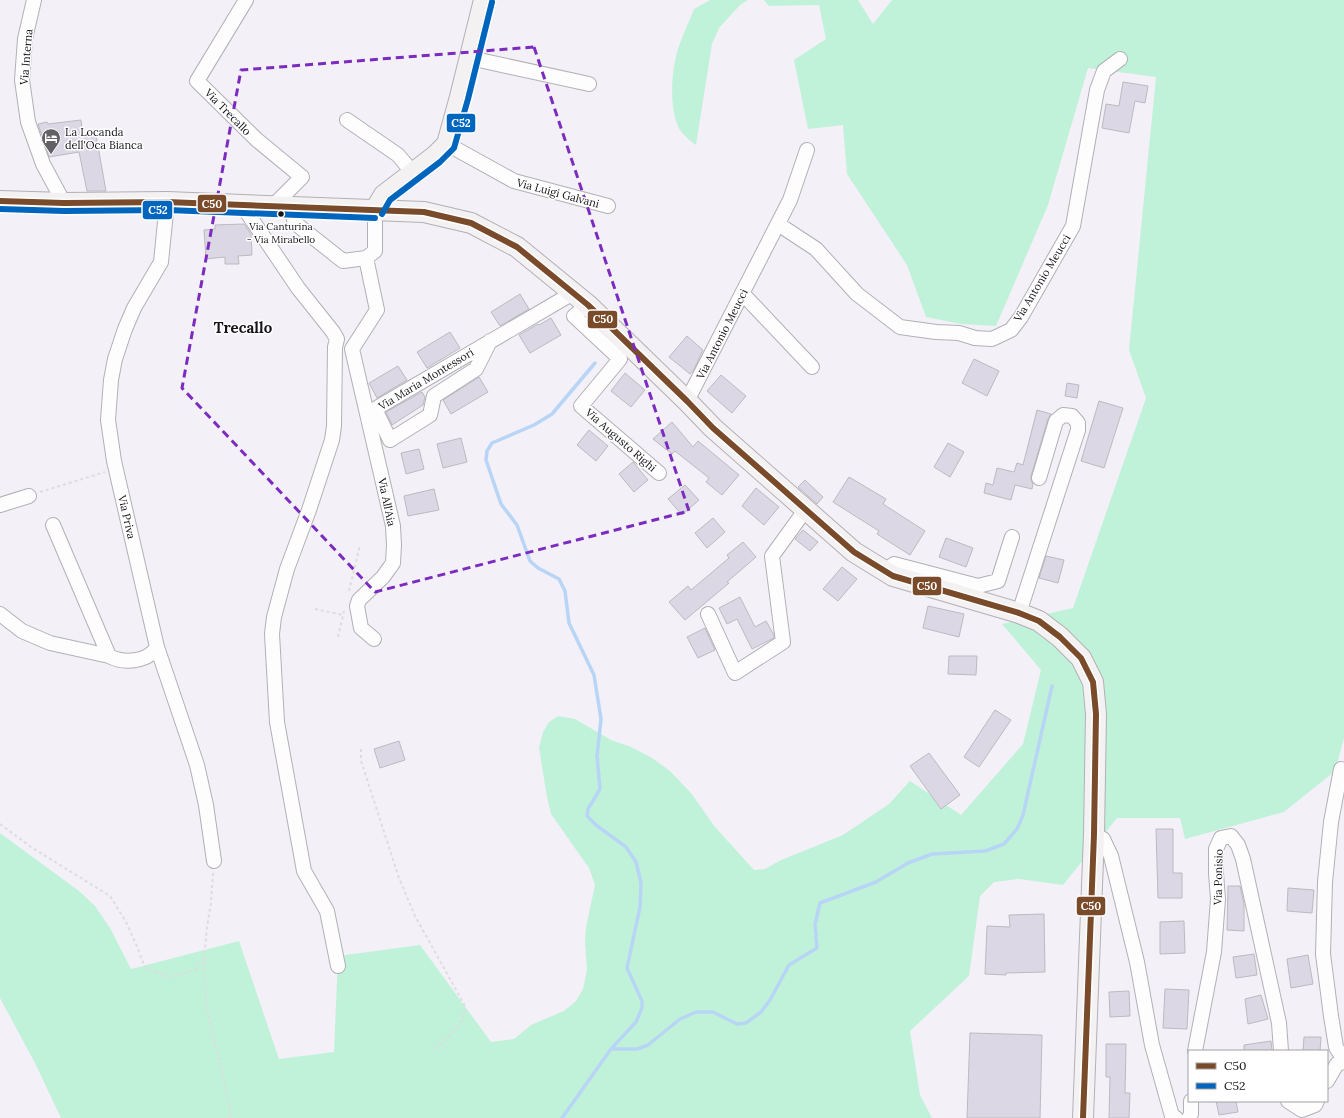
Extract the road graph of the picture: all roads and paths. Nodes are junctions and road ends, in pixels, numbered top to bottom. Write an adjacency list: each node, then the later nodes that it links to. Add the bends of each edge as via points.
1 (34, 0): 12 (street, Via Interna, via 25,38 22,80 28,122 43,164)
2 (246, 0): 15 (street, Via Trecallo, via 197,81 257,140 302,177)
3 (484, 0): 4 (main road)
4 (470, 58): 6 (street); 8 (main road)
5 (1120, 59): 18 (street, Via Antonio Meucci, via 1104,72 1097,90 1073,226 1021,317 1011,330 1000,336 992,339 975,338 959,333 900,327 857,294 816,249)
6 (589, 84)
7 (347, 120): 10 (street, via 398,155)
8 (447, 144): 10 (main road); 16 (street, Via Luigi Galvani, via 514,181)
9 (807, 150): 18 (street, Via Antonio Meucci, via 790,200)
10 (413, 173): 17 (main road, via 384,195)
11 (0, 201): 12 (main road)
12 (64, 202): 13 (main road)
13 (167, 202): 14 (main road); 25 (street, Via Priva, via 161,262 134,308 115,359 108,420)
14 (242, 204): 15 (main road); 48 (street, via 298,288 337,339 332,440 287,569 272,634 277,722 304,871 326,911)
15 (282, 206): 17 (main road); 19 (street, via 295,223 342,260)
16 (608, 206)
17 (375, 210): 19 (street, via 375,251); 21 (main road, via 424,212 471,223 517,247)
18 (778, 224): 20 (street, Via Antonio Meucci)
19 (366, 258): 39 (street, Via All'Aia, via 377,310 352,349 393,526 394,546 393,563 383,577 359,600 357,606 361,628)
20 (742, 293): 23 (street); 24 (street, Via Antonio Meucci)
21 (581, 299): 22 (street, Via Maria Montessori); 24 (main road); 26 (street, Via Augusto Righi, via 574,316 620,359 581,406)
22 (490, 341): 22 (street, Via Maria Montessori, via 375,409 390,440 430,415 434,396 476,369)
23 (812, 367)
24 (687, 401): 30 (main road, via 713,428)
25 (115, 469): 28 (path); 40 (street, Via Priva)
26 (660, 473)
27 (1039, 478): 35 (street, via 1056,421 1063,415 1072,416 1078,423 1078,430)
28 (29, 496): 29 (street)
29 (0, 505)
30 (806, 509): 33 (main road, via 854,552); 37 (street, via 772,556 783,642 735,673)
31 (53, 525): 41 (street)
32 (1012, 537): 33 (street, via 998,581 978,586 894,564)
33 (885, 570): 35 (main road, via 893,576)
34 (315, 609): 38 (path)
35 (1019, 613): 45 (main road, via 1039,621 1060,637 1081,658 1093,682 1096,714)
36 (0, 614): 41 (street, via 22,631 50,643)
37 (708, 614)
38 (344, 615)
39 (374, 639)
40 (157, 647): 41 (street, via 155,651 137,660 127,661); 46 (street, Via Priva, via 197,764)
41 (110, 656)
42 (361, 749): 49 (path, via 361,761 398,878 415,916 465,1006 465,1014 458,1025)
43 (1341, 769): 52 (street, via 1331,822 1323,954 1336,1047)
44 (0, 824): 47 (path, via 31,847 110,896 126,922 145,968 169,977 194,970)
45 (1094, 834): 56 (main road); 57 (street, via 1103,839 1111,856 1137,962 1152,1045 1172,1116)
46 (214, 861): 47 (path)
47 (204, 960): 55 (path, via 206,1004)
48 (338, 966)
49 (435, 1049)
50 (1194, 1050): 51 (street, Via Ponisio, via 1214,952 1218,899 1216,848 1221,838 1231,836 1238,845 1243,859 1279,1024)
51 (1281, 1050)
52 (1344, 1061): 53 (street, via 1337,1064)
53 (1328, 1079)
54 (1191, 1102): 58 (street)
55 (230, 1118)
56 (1083, 1118)
57 (1176, 1118)
58 (1189, 1118)

